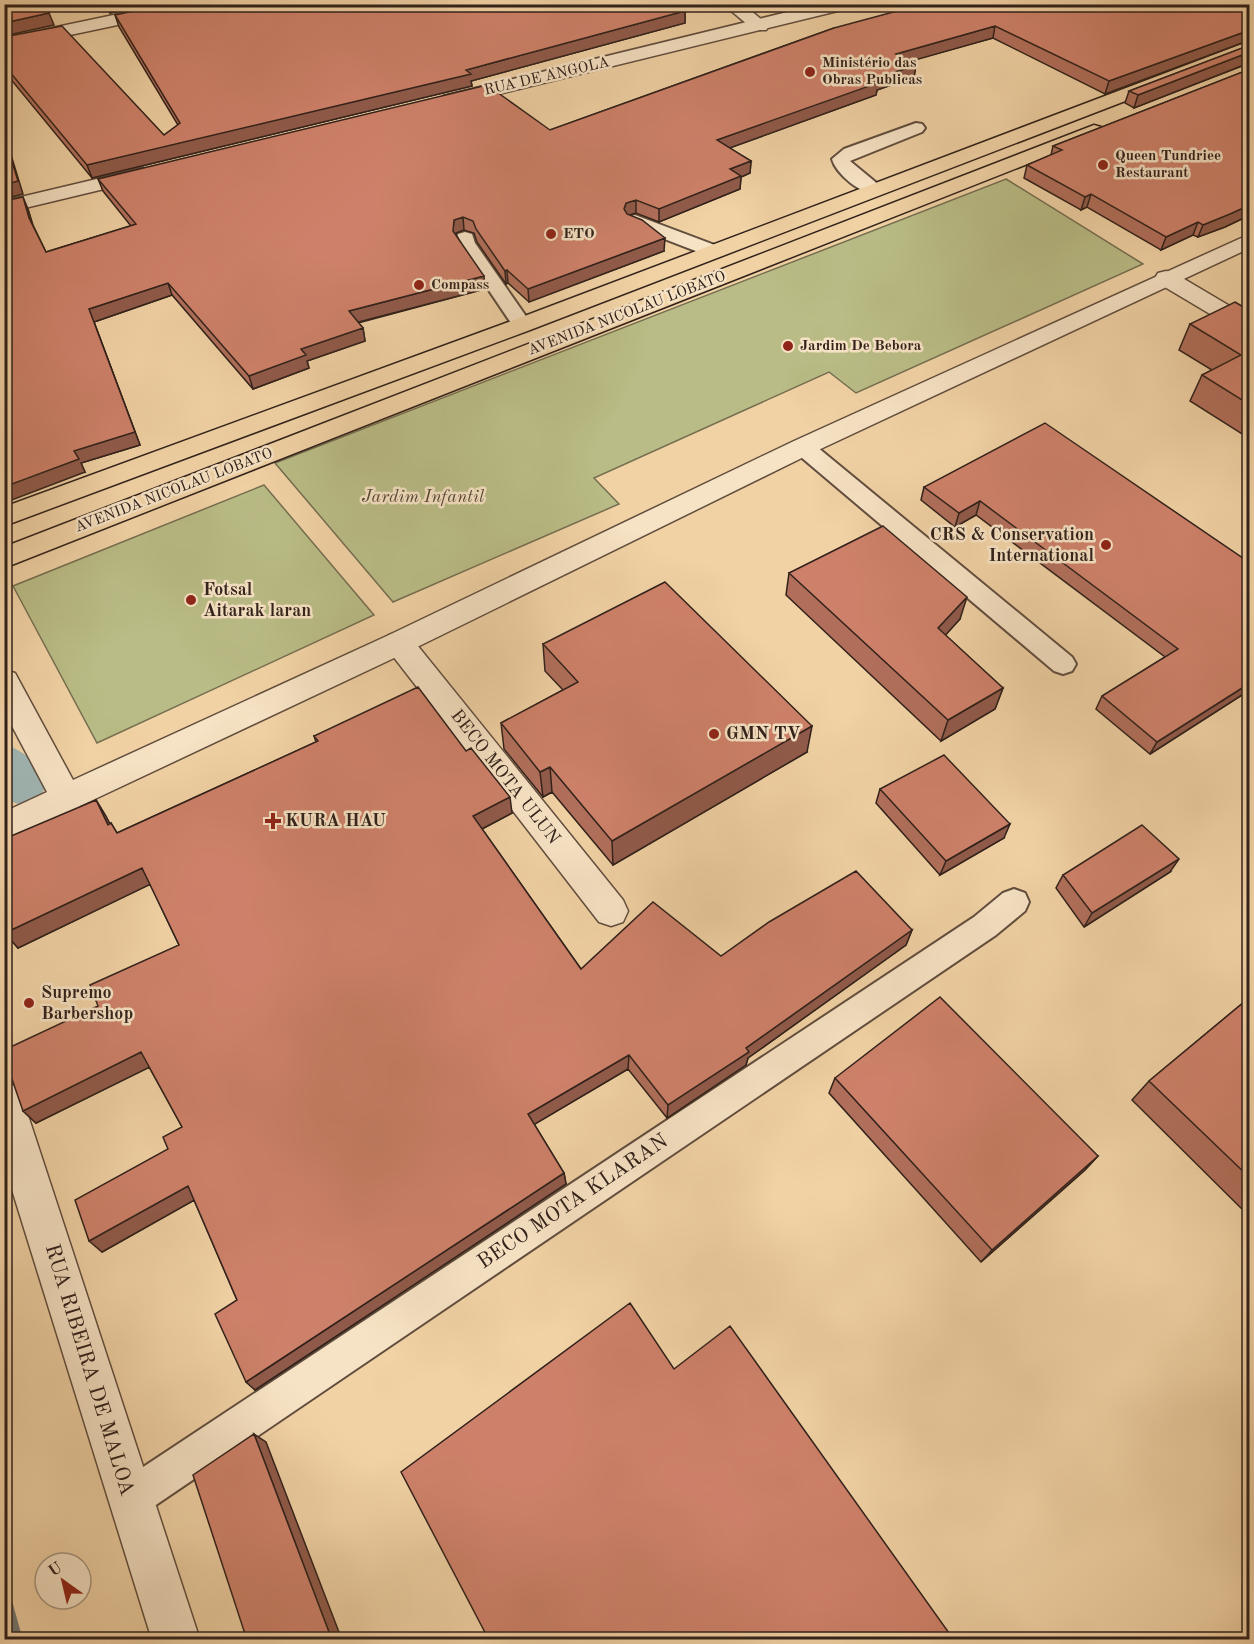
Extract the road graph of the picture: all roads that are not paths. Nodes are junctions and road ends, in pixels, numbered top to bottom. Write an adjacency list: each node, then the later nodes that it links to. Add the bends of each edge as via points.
1 (85, 4): 5 (street)
2 (193, 4): 5 (street)
3 (731, 4): 6 (street)
4 (844, 4): 6 (street, RUA DE ANGOLA)
5 (97, 25): 7 (street)
6 (760, 26): 9 (street, RUA DE ANGOLA)
7 (4, 44)
8 (1250, 46): 13 (main road, AVENIDA NICOLAU LOBATO)
9 (435, 104)
10 (1116, 123): 24 (main road, AVENIDA NICOLAU LOBATO)
11 (916, 128): 13 (lane, via 841,159 843,166)
12 (156, 171): 14 (street)
13 (873, 189): 18 (main road, AVENIDA NICOLAU LOBATO)
14 (4, 207)
15 (635, 221): 18 (lane)
16 (465, 238): 20 (lane)
17 (1250, 240): 19 (street)
18 (713, 251): 20 (main road, AVENIDA NICOLAU LOBATO)
19 (1166, 278): 21 (street); 22 (street)
20 (522, 325): 23 (main road, AVENIDA NICOLAU LOBATO)
21 (1250, 328)
22 (803, 447): 25 (street); 26 (lane)
23 (4, 517)
24 (4, 558)
25 (399, 643): 28 (street); 31 (street, BECO MOTA ULUN)
26 (1063, 664)
27 (4, 681): 28 (street)
28 (68, 800): 29 (street)
29 (4, 827)
30 (1014, 902): 33 (lane, BECO MOTA KLARAN, via 985,926)
31 (610, 911)
32 (4, 1100): 33 (street, RUA RIBEIRA DE MALOA)
33 (130, 1499): 34 (street, RUA RIBEIRA DE MALOA)
34 (176, 1640)

